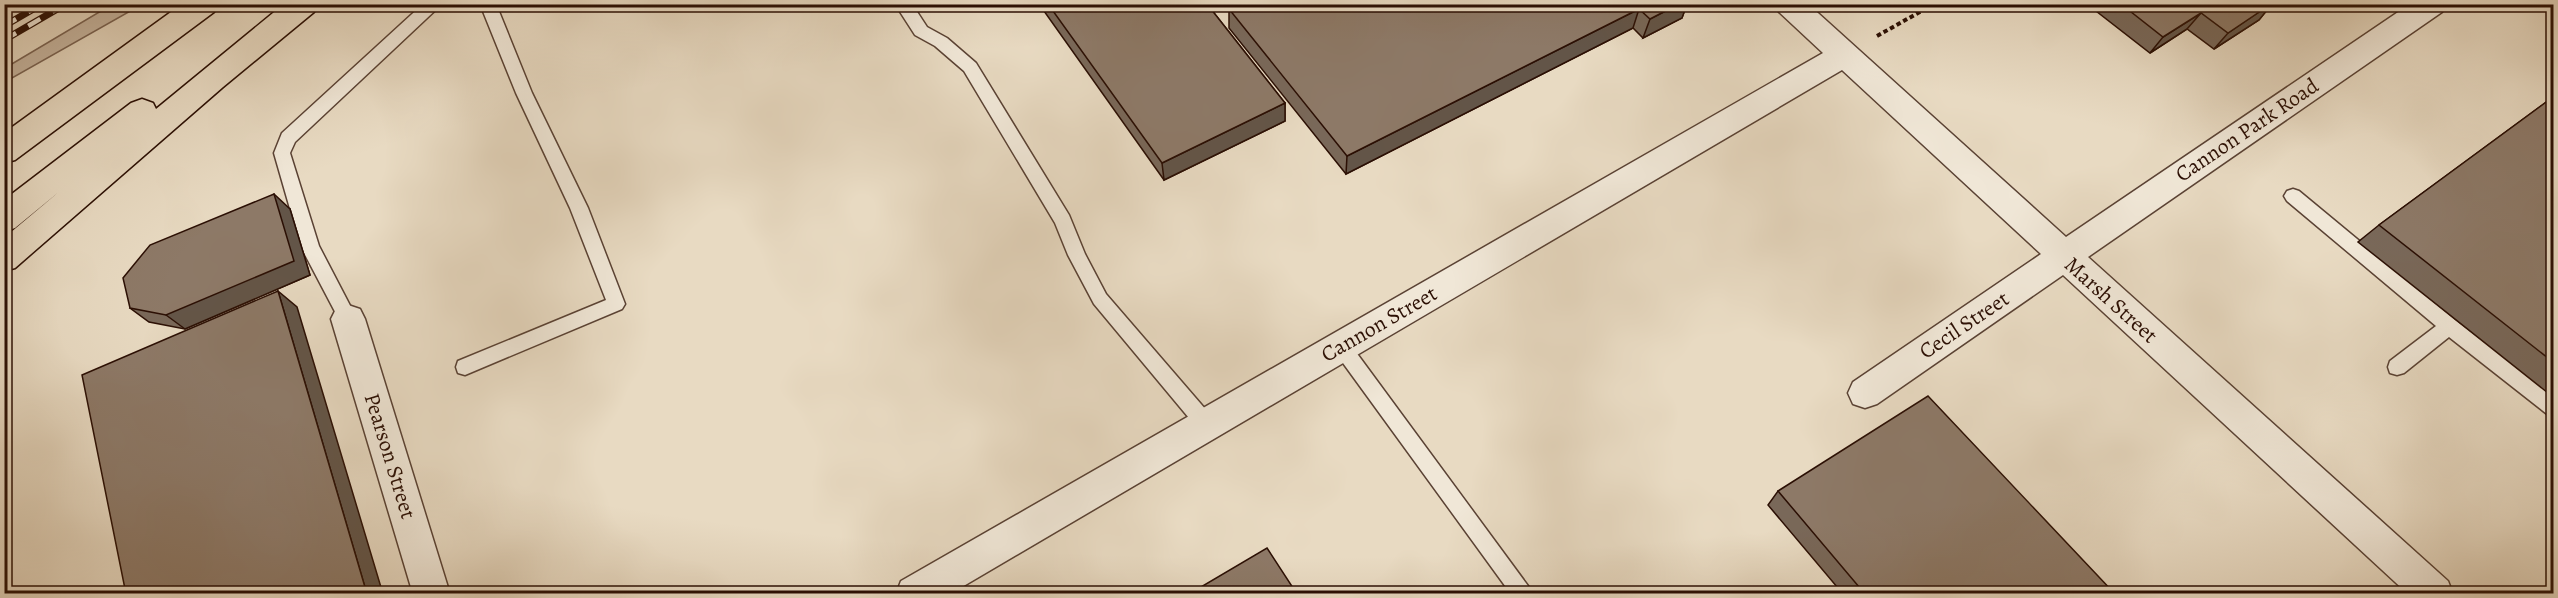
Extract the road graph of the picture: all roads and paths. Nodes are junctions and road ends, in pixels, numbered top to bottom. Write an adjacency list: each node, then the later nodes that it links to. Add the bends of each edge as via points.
1 (204, 4): 11 (highway)
2 (289, 4): 15 (highway)
3 (304, 4): 17 (highway)
4 (434, 4): 18 (lane, via 288,138 282,153 310,247)
5 (488, 4): 21 (lane, via 524,93 579,208 616,304)
6 (903, 4): 25 (lane, via 921,31 970,67 1063,220 1100,299)
7 (1789, 4): 10 (street, Marsh Street)
8 (1934, 4): 10 (path)
9 (2432, 4): 16 (street, Cannon Park Road)
10 (1844, 55): 16 (street, Marsh Street); 20 (street, Cannon Street)
11 (46, 118): 12 (highway); 13 (highway)
12 (4, 142)
13 (4, 151)
14 (2293, 196): 19 (lane)
15 (4, 219)
16 (2063, 257): 23 (street, Cecil Street); 29 (street, Marsh Street)
17 (4, 258)
18 (348, 319): 26 (street, Pearson Street)
19 (2449, 326): 22 (lane); 24 (lane)
20 (1341, 346): 25 (street, Cannon Street); 28 (lane)
21 (465, 368)
22 (2397, 368)
23 (1865, 393)
24 (2553, 408)
25 (1206, 424): 27 (street, Cannon Street)
26 (432, 594)
27 (914, 594)
28 (1524, 594)
29 (2435, 594)

